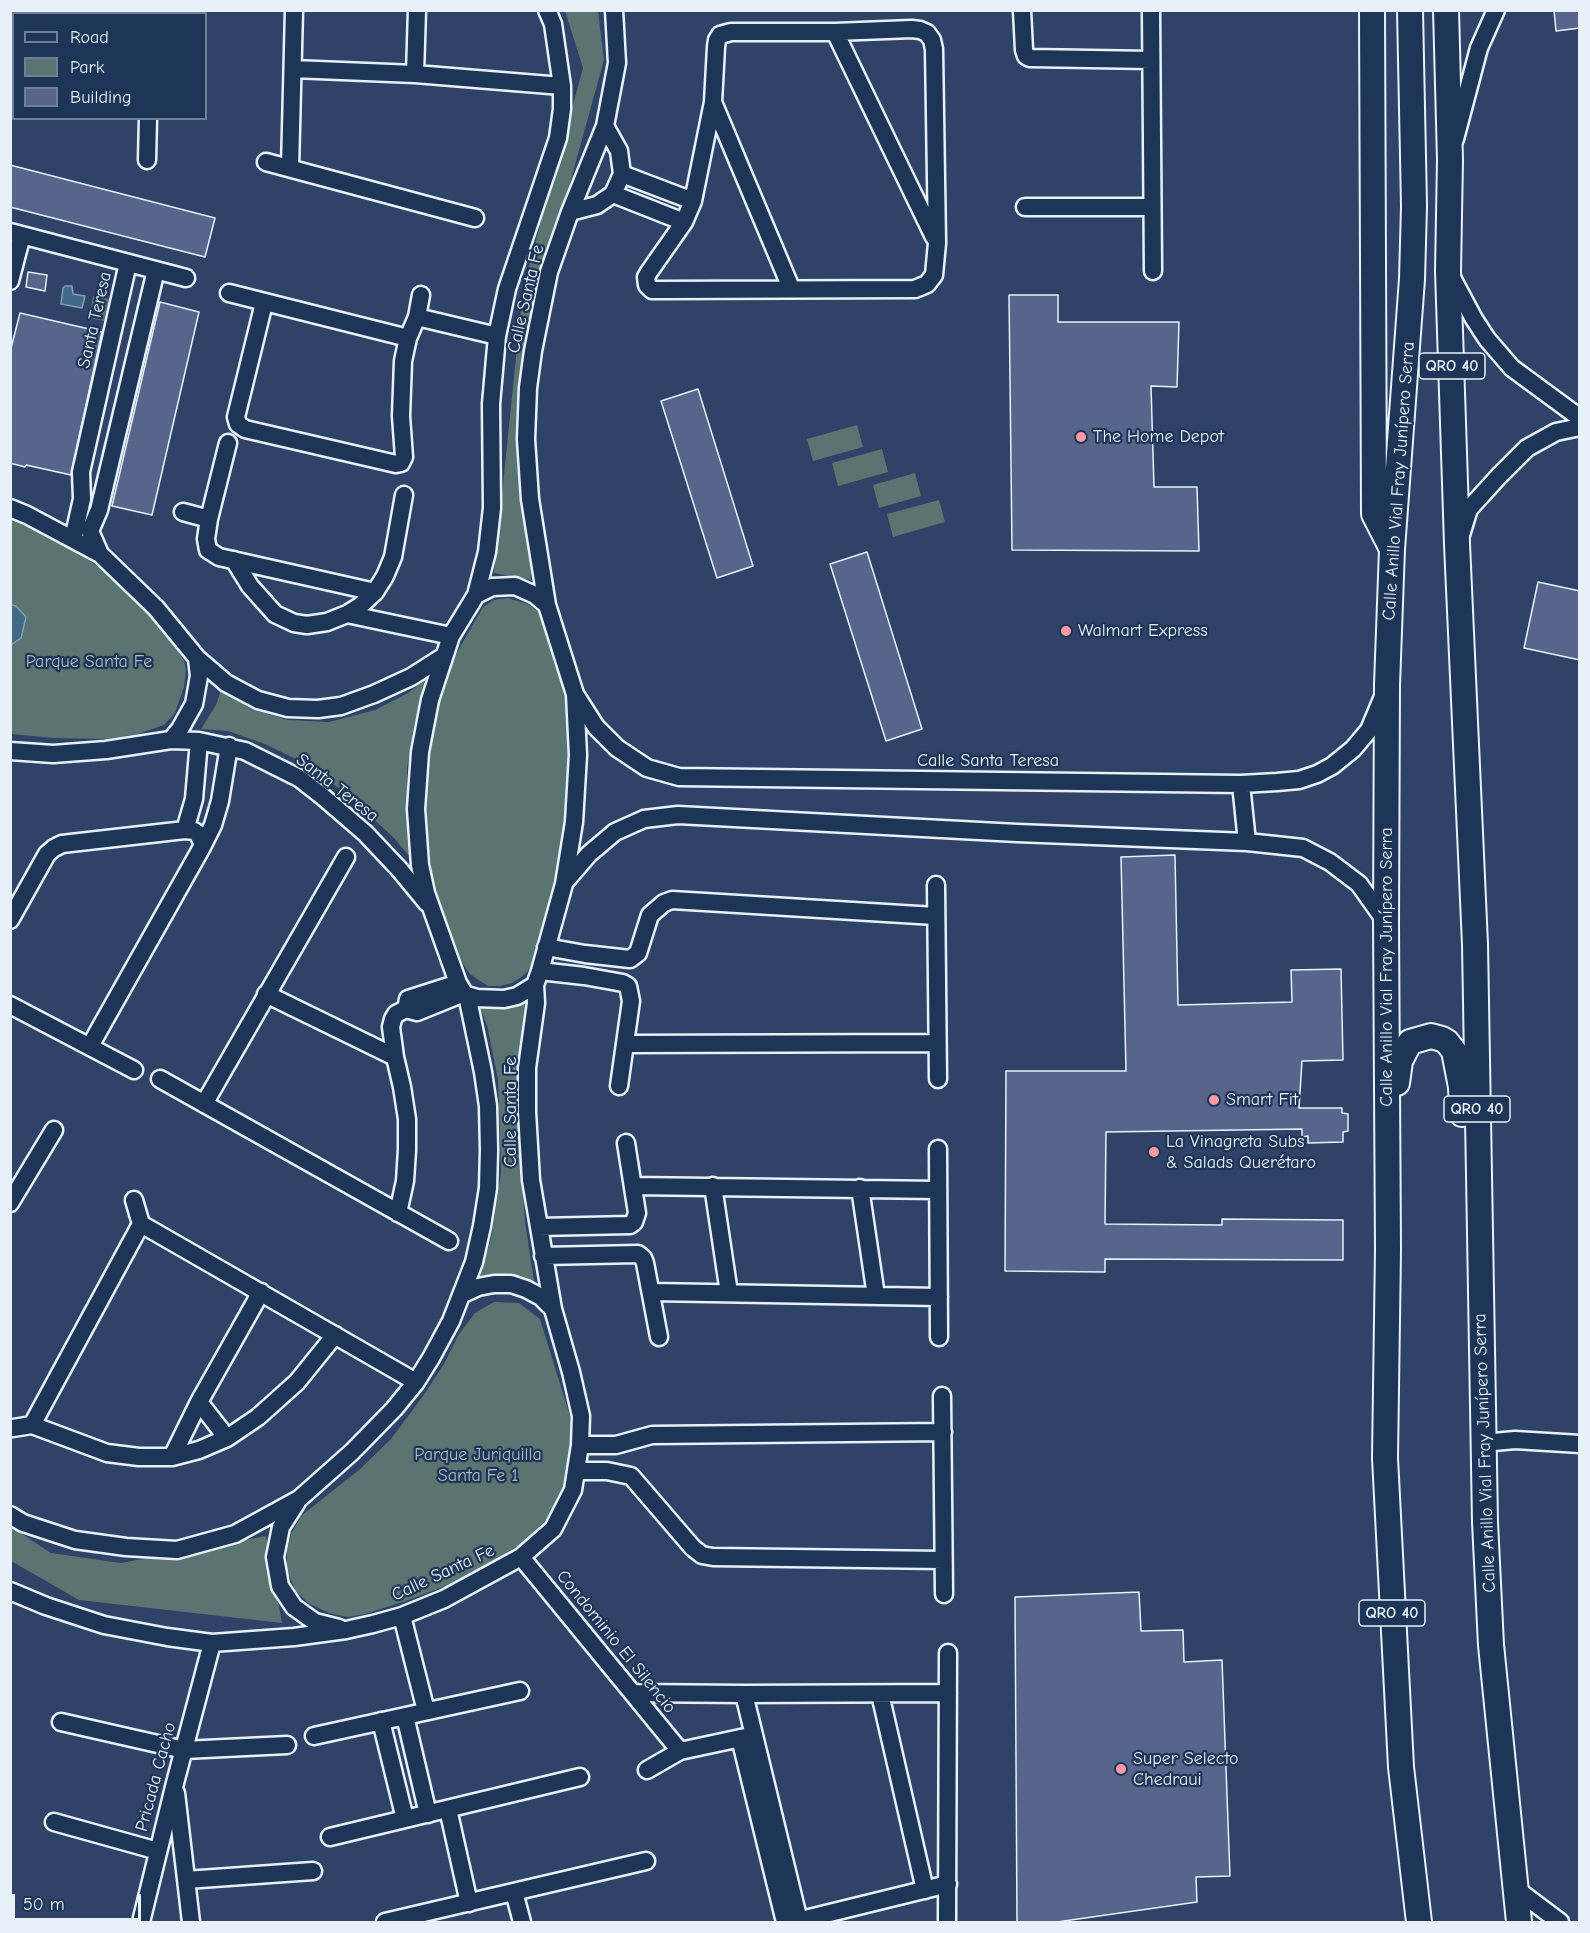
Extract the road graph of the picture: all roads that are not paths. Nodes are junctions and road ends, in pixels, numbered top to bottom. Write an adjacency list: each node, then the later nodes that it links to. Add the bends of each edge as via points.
1 (294, 10): 13 (street)
2 (417, 10): 14 (street)
3 (547, 10): 15 (street, Calle Santa Fe, via 553,24)
4 (614, 10): 18 (street, Calle Santa Fe, via 617,63)
5 (1022, 10): 12 (street, via 1024,50 1030,58)
6 (1151, 10): 12 (street)
7 (1372, 10): 57 (highway, via 1374,514)
8 (1410, 10): 57 (highway, Calle Anillo Vial Fray Junípero Serra / QRO 40, via 1412,279)
9 (1446, 10): 20 (highway, Calle Anillo Vial Fray Junípero Serra / QRO 40)
10 (1496, 10): 20 (street, via 1479,48)
11 (835, 32): 16 (street, via 725,32 717,40); 32 (street); 32 (street, via 912,29 927,33 932,40)
12 (1151, 60): 27 (street)
13 (293, 69): 14 (street); 22 (street)
14 (415, 74): 15 (street)
15 (562, 86): 44 (street, Calle Santa Fe, via 558,138 507,289)
16 (713, 102): 25 (street); 39 (street)
17 (148, 120): 19 (street)
18 (605, 126): 23 (street, via 619,151); 28 (street, Calle Santa Fe)
19 (147, 160)
20 (1450, 160): 36 (highway, Calle Anillo Vial Fray Junípero Serra / QRO 40)
21 (266, 162): 22 (street)
22 (291, 168): 29 (street)
23 (622, 174): 24 (street); 25 (street)
24 (613, 194): 28 (street, via 597,205); 30 (street)
25 (693, 201): 30 (street)
26 (1025, 207): 27 (street)
27 (1152, 207): 35 (street)
28 (570, 212): 62 (street, Calle Santa Fe, via 549,272 528,387 530,499)
29 (475, 218)
30 (684, 222): 39 (street, via 646,277 652,290)
31 (16, 234): 33 (street, Santa Teresa); 38 (street, Santa Teresa)
32 (937, 243): 39 (street, via 934,274 921,288)
33 (128, 263): 34 (street, Santa Teresa); 46 (street, Santa Teresa)
34 (156, 270): 37 (street, Santa Teresa); 47 (street)
35 (1153, 271)
36 (1448, 271): 48 (street, via 1483,333 1512,369); 56 (highway, Calle Anillo Vial Fray Junípero Serra / QRO 40)
37 (186, 278)
38 (10, 281)
39 (791, 288)
40 (229, 293): 42 (street)
41 (421, 295): 43 (street)
42 (264, 303): 45 (street); 45 (street, via 236,417 245,429 401,463 401,388)
43 (417, 317): 44 (street); 45 (street)
44 (497, 336): 61 (street, Calle Santa Fe, via 491,404 492,507 487,552)
45 (408, 338)
46 (100, 386): 47 (street, Santa Teresa); 55 (street, Santa Teresa, via 81,472 82,500)
47 (127, 391): 58 (street, via 99,510 90,531)
48 (1580, 418)
49 (1580, 427): 56 (street, via 1556,432 1527,448 1469,509)
50 (228, 443): 54 (street)
51 (404, 495): 60 (street, via 393,557)
52 (10, 508): 55 (street)
53 (183, 512): 54 (street)
54 (209, 519): 59 (street, via 208,550)
55 (73, 539): 58 (street)
56 (1457, 544): 112 (highway, Calle Anillo Vial Fray Junípero Serra / QRO 40, via 1475,944)
57 (1392, 549): 67 (highway, Calle Anillo Vial Fray Junípero Serra / QRO 40)
58 (100, 554): 66 (street, via 156,608)
59 (234, 560): 60 (street); 63 (street, via 255,592 283,619 318,624)
60 (375, 592): 63 (street)
61 (476, 595): 62 (street, via 492,587 514,586); 64 (street, Calle Santa Fe)
62 (547, 604): 68 (street, Calle Santa Fe)
63 (347, 615): 64 (street)
64 (451, 636): 65 (street, Calle Santa Fe)
65 (444, 656): 66 (street, via 374,694 318,710 258,700 226,684); 80 (street, Calle Santa Fe, via 420,752 416,809 420,865)
66 (197, 658): 69 (street, via 199,676 194,704)
67 (1387, 685): 73 (street, Calle Santa Teresa, via 1369,730 1332,766 1299,780); 83 (highway, Calle Anillo Vial Fray Junípero Serra / QRO 40)
68 (574, 694): 73 (street, Calle Santa Teresa, via 596,727 617,748 646,768 679,777); 78 (street, Calle Santa Fe, via 578,756 574,822)
69 (171, 740): 70 (street, Santa Teresa); 72 (street, Santa Teresa, via 53,754)
70 (199, 741): 71 (street, Santa Teresa); 74 (street, via 194,799)
71 (229, 747): 76 (street, via 220,801); 80 (street, Santa Teresa, via 290,774 322,796 372,840)
72 (10, 751)
73 (1241, 784): 75 (street)
74 (185, 830): 76 (street, via 198,834); 82 (street, via 54,848)
75 (1247, 842): 78 (street, via 678,815 644,819 615,832 588,854); 83 (street, via 1303,848 1330,861 1359,884)
76 (202, 847): 91 (street)
77 (346, 857): 87 (street)
78 (564, 884): 84 (street, Calle Santa Fe)
79 (936, 885): 81 (street)
80 (433, 911): 86 (street, Calle Santa Fe)
81 (935, 916): 84 (street, via 672,900 650,915 638,953 630,959); 89 (street)
82 (10, 920)
83 (1386, 922): 111 (highway, Calle Anillo Vial Fray Junípero Serra / QRO 40)
84 (546, 947): 85 (street, Calle Santa Fe)
85 (538, 978): 86 (street, via 517,996 504,999 477,998); 90 (street, via 584,976 623,982 628,986 631,1001); 109 (street, Calle Santa Fe, via 527,1068 527,1112 531,1180)
86 (463, 990): 92 (street, via 408,999 406,1009 393,1019); 117 (street, Calle Santa Fe, via 485,1083 489,1150 482,1226)
87 (266, 994): 92 (street); 97 (street)
88 (10, 1005): 91 (street)
89 (937, 1043): 90 (street); 95 (street)
90 (625, 1044): 96 (street)
91 (90, 1046): 93 (street)
92 (395, 1057): 107 (street, via 407,1119 405,1181)
93 (134, 1070)
94 (160, 1079): 97 (street)
95 (938, 1079)
96 (620, 1086)
97 (204, 1104): 107 (street)
98 (54, 1130): 106 (street)
99 (626, 1143): 101 (street)
100 (938, 1149): 104 (street)
101 (633, 1186): 102 (street); 109 (street, via 637,1213 630,1225)
102 (713, 1186): 103 (street); 116 (street)
103 (860, 1188): 104 (street); 118 (street)
104 (938, 1190): 119 (street)
105 (134, 1200): 108 (street)
106 (10, 1203)
107 (398, 1213): 110 (street)
108 (141, 1224): 114 (street); 127 (street)
109 (539, 1227): 113 (street, Calle Santa Fe)
110 (449, 1241)
111 (1388, 1250): 112 (highway, via 1398,1173 1400,1061 1410,1042 1431,1036 1447,1042 1454,1051 1461,1087 1465,1214); 183 (highway, Calle Anillo Vial Fray Junípero Serra / QRO 40, via 1385,1458 1389,1553 1401,1767)
112 (1479, 1251): 131 (highway, Calle Anillo Vial Fray Junípero Serra / QRO 40)
113 (543, 1256): 115 (street, via 638,1254 645,1263); 120 (street, Calle Santa Fe)
114 (261, 1292): 121 (street); 126 (street)
115 (652, 1292): 116 (street); 122 (street)
116 (729, 1293): 118 (street)
117 (463, 1294): 120 (street, via 486,1285 511,1284 526,1289); 124 (street, Calle Santa Fe)
118 (876, 1296): 119 (street)
119 (939, 1297): 123 (street)
120 (553, 1309): 133 (street, Calle Santa Fe, via 581,1416)
121 (335, 1335): 124 (street); 130 (street, via 297,1382)
122 (659, 1337)
123 (939, 1337)
124 (416, 1382): 136 (street, Calle Santa Fe, via 352,1452)
125 (942, 1396): 129 (street)
126 (199, 1402): 130 (street); 134 (street)
127 (32, 1425): 128 (street); 134 (street, via 107,1453)
128 (13, 1428)
129 (943, 1432): 133 (street, via 652,1435 616,1445); 139 (street)
130 (227, 1438): 134 (street)
131 (1483, 1443): 132 (street, via 1515,1440); 173 (highway, Calle Anillo Vial Fray Junípero Serra / QRO 40, via 1491,1645)
132 (1580, 1444)
133 (580, 1445): 135 (street, Calle Santa Fe)
134 (172, 1457)
135 (577, 1472): 138 (street, Calle Santa Fe, via 573,1490 553,1529); 139 (street, via 607,1471 631,1476 702,1555)
136 (299, 1499): 137 (street, Calle Santa Fe, via 235,1534 177,1550 75,1540); 143 (street, via 280,1527 275,1557 280,1586 294,1607 315,1622)
137 (10, 1515)
138 (521, 1557): 142 (street, Calle Santa Fe, via 444,1599); 147 (street, Condominio El Silencio)
139 (943, 1560): 141 (street)
140 (10, 1591): 144 (street, Calle Santa Fe, via 104,1625)
141 (944, 1594)
142 (402, 1616): 143 (street, Calle Santa Fe); 151 (street)
143 (346, 1630): 144 (street, Calle Santa Fe)
144 (212, 1643): 158 (street, Pricada Cacho)
145 (948, 1653): 148 (street)
146 (520, 1691): 151 (street)
147 (633, 1693): 149 (street); 159 (street, Condominio El Silencio)
148 (948, 1693): 150 (street); 172 (street)
149 (744, 1694): 150 (street); 156 (street)
150 (880, 1694): 174 (street)
151 (426, 1711): 152 (street)
152 (405, 1716): 153 (street); 164 (street)
153 (381, 1721): 155 (street); 165 (street)
154 (61, 1722): 158 (street)
155 (314, 1736)
156 (747, 1737): 159 (street); 178 (street)
157 (286, 1745): 158 (street)
158 (183, 1750): 162 (street, Pricada Cacho)
159 (680, 1751): 160 (street)
160 (647, 1770)
161 (580, 1777): 163 (street)
162 (175, 1783): 168 (street, Pricada Cacho); 171 (street)
163 (448, 1809): 164 (street); 176 (street)
164 (428, 1814): 165 (street)
165 (405, 1819): 167 (street)
166 (54, 1822): 168 (street)
167 (330, 1837)
168 (158, 1851): 179 (street, Pricada Cacho)
169 (646, 1861): 175 (street)
170 (313, 1871): 171 (street)
171 (186, 1880): 180 (street)
172 (948, 1884): 174 (street); 177 (street)
173 (1516, 1889): 184 (highway, Calle Anillo Vial Fray Junípero Serra / QRO 40); 185 (street)
174 (925, 1890): 178 (street)
175 (514, 1892): 176 (street); 182 (street)
176 (469, 1903): 181 (street)
177 (947, 1920)
178 (792, 1922)
179 (141, 1923)
180 (191, 1923)
181 (385, 1923)
182 (522, 1923)
183 (1419, 1923)
184 (1519, 1923)
185 (1560, 1923)

